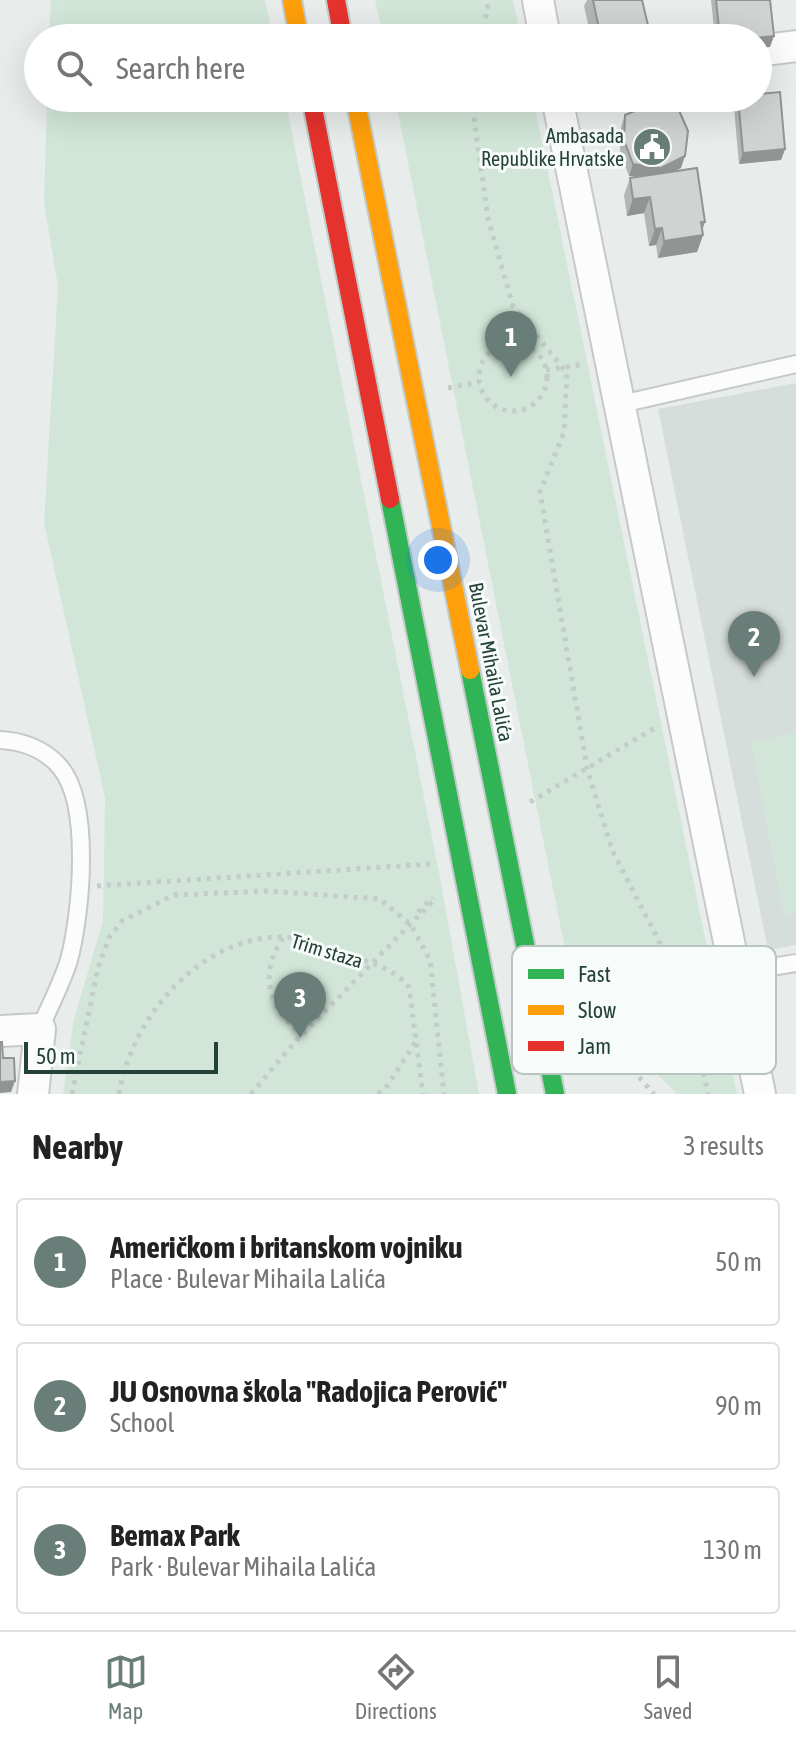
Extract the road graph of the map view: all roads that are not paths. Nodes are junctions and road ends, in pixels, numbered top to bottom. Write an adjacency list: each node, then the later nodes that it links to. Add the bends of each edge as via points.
1 (292, 0): 4 (main road)
2 (336, 0): 5 (main road)
3 (538, 0): 6 (street)
4 (296, 24)
5 (340, 24)
6 (542, 24)
7 (796, 46): 8 (street)
8 (772, 49)
9 (314, 112): 24 (main road)
10 (358, 112): 15 (main road, Bulevar Mihaila Lalića)
11 (560, 112): 13 (street)
12 (796, 364): 13 (lane)
13 (617, 405): 16 (street)
14 (0, 740): 19 (lane, via 40,750 60,766 79,813 80,887 69,960)
15 (525, 946)
16 (730, 946)
17 (796, 963): 18 (lane)
18 (776, 966)
19 (40, 1029): 20 (street); 23 (street)
20 (0, 1031)
21 (551, 1074): 25 (main road, Bulevar Mihaila Lalića)
22 (756, 1074): 26 (street)
23 (33, 1094)
24 (507, 1094)
25 (555, 1094)
26 (760, 1094)

